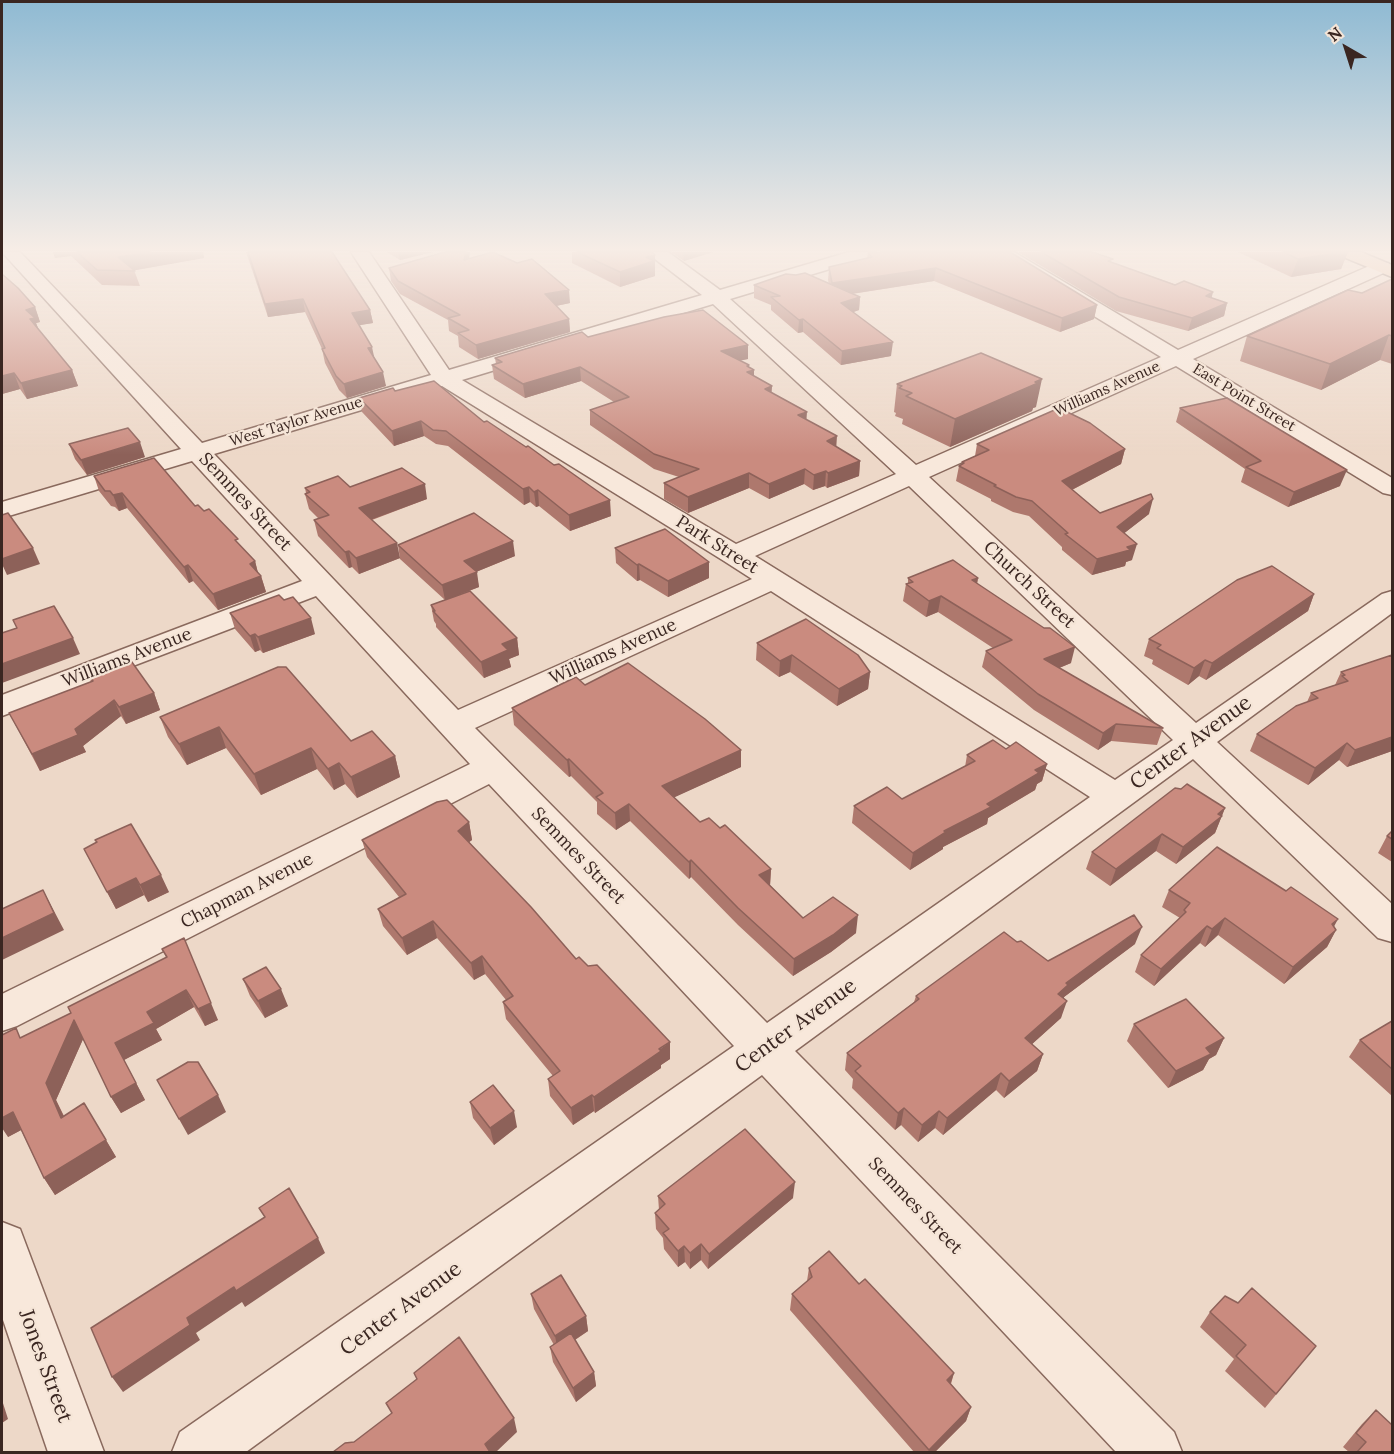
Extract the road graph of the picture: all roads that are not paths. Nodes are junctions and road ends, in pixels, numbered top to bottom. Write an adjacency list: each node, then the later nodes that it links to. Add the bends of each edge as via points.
1 (74, 320): 9 (street, Semmes Street)
2 (412, 320): 8 (street, Park Street)
3 (640, 320): 8 (street, West Taylor Avenue)
4 (742, 320): 10 (street, Church Street)
5 (1115, 320): 7 (street, East Point Street)
6 (1268, 320): 7 (street, Williams Avenue)
7 (1178, 358): 10 (street, Williams Avenue); 11 (street, East Point Street)
8 (444, 378): 9 (street, West Taylor Avenue); 13 (street, Park Street)
9 (198, 451): 12 (street, West Taylor Avenue); 15 (street, Semmes Street)
10 (913, 476): 13 (street, Williams Avenue); 19 (street, Church Street)
11 (1392, 488)
12 (2, 510)
13 (734, 555): 14 (street, Park Street)
14 (772, 580): 18 (street, Williams Avenue); 21 (street, Park Street)
15 (320, 584): 17 (street, Williams Avenue); 18 (street, Semmes Street)
16 (1392, 600): 19 (street, Center Avenue)
17 (2, 706)
18 (453, 725): 20 (street, Semmes Street)
19 (1195, 741): 21 (street, Center Avenue); 22 (street, Church Street)
20 (493, 767): 23 (street, Chapman Avenue); 24 (street, Semmes Street)
21 (1116, 798): 24 (street, Center Avenue)
22 (1392, 927)
23 (2, 1014)
24 (763, 1049): 27 (street, Center Avenue); 28 (street, Semmes Street)
25 (2, 1246): 26 (street, Jones Street)
26 (76, 1452)
27 (200, 1452)
28 (1154, 1452)

